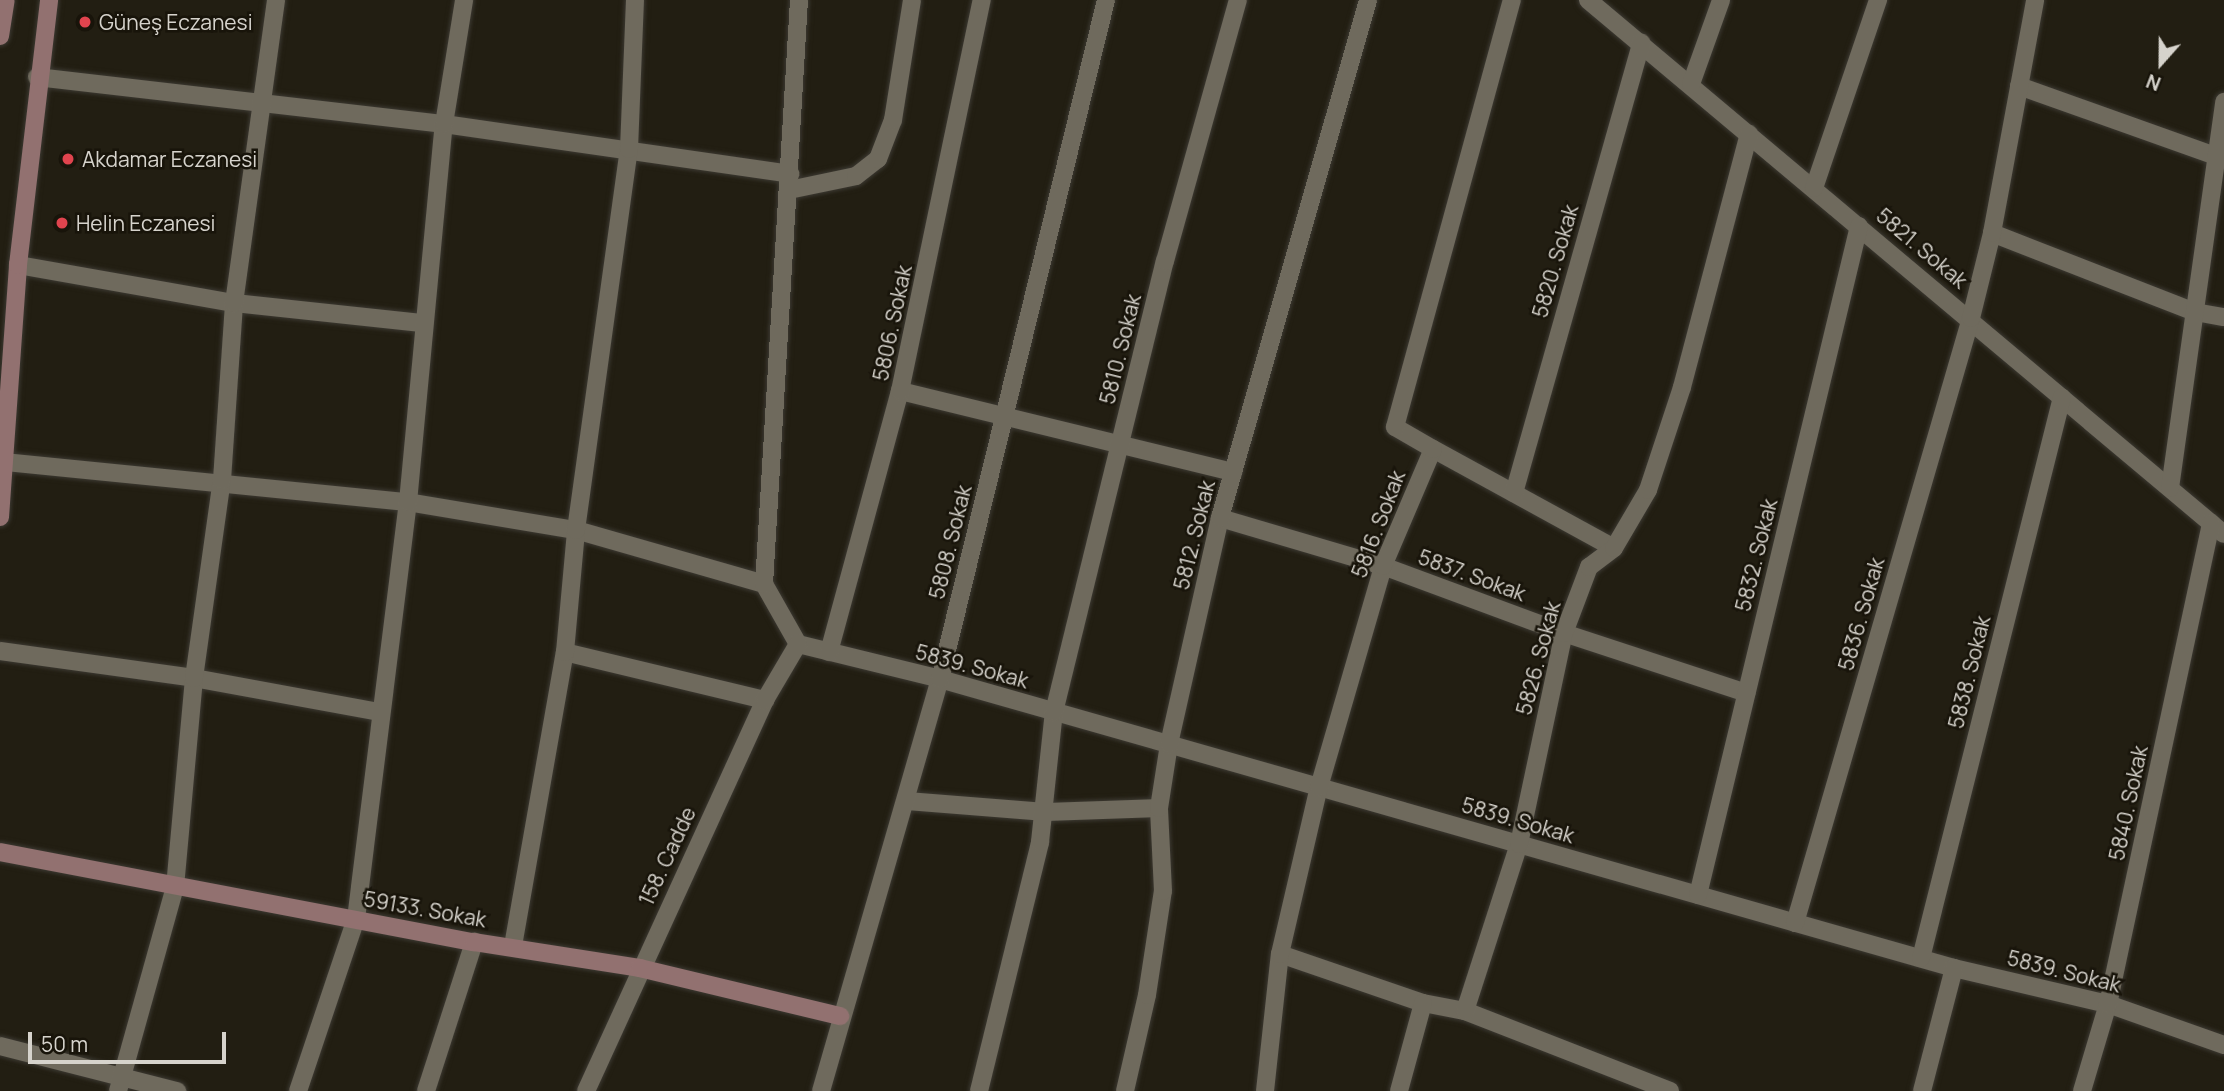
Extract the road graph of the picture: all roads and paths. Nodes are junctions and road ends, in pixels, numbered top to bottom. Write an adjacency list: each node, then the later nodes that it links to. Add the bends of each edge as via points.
1 (6, 0): 17 (street)
2 (49, 0): 19 (street)
3 (276, 0): 23 (street)
4 (464, 0): 24 (street)
5 (635, 0): 26 (street)
6 (912, 0): 28 (street, via 893,120 878,159 856,176)
7 (982, 0): 38 (street, 5806. Sokak)
8 (1106, 0): 40 (street, 5808. Sokak)
9 (1238, 0): 41 (street, 5810. Sokak)
10 (1368, 0): 44 (street, 5812. Sokak)
11 (1512, 0): 42 (street, via 1395,427)
12 (1588, 0): 18 (street, 5821. Sokak)
13 (1721, 0): 20 (street)
14 (1878, 0): 29 (street)
15 (2035, 0): 21 (street, 5836. Sokak)
16 (793, 1): 28 (street)
17 (0, 36)
18 (1641, 43): 20 (street, 5821. Sokak); 47 (street, 5820. Sokak)
19 (37, 77): 23 (street); 32 (street)
20 (1691, 85): 25 (street, 5821. Sokak)
21 (2019, 86): 27 (street); 31 (street, 5836. Sokak)
22 (2224, 102): 27 (street)
23 (258, 105): 24 (street); 33 (street)
24 (444, 124): 26 (street); 37 (street)
25 (1749, 134): 29 (street, 5821. Sokak); 53 (street, 5826. Sokak, via 1682,387 1648,490)
26 (629, 149): 28 (street); 52 (street)
27 (2220, 158): 34 (street)
28 (790, 182): 55 (street)
29 (1814, 188): 30 (street, 5821. Sokak)
30 (1859, 226): 36 (street, 5821. Sokak); 63 (street, 5832. Sokak)
31 (1992, 233): 34 (street); 36 (street, 5836. Sokak)
32 (18, 265): 33 (street); 43 (street)
33 (234, 303): 37 (street); 45 (street)
34 (2195, 312): 35 (street); 46 (street)
35 (2224, 317)
36 (1971, 318): 39 (street, 5821. Sokak); 77 (street, 5836. Sokak)
37 (422, 323): 48 (street)
38 (900, 391): 40 (street); 60 (street, 5806. Sokak)
39 (2062, 397): 46 (street, 5821. Sokak); 81 (street, 5838. Sokak)
40 (1004, 418): 41 (street); 62 (street, 5808. Sokak)
41 (1119, 445): 44 (street); 66 (street, 5810. Sokak)
42 (1433, 449): 47 (street); 54 (street, 5816. Sokak)
43 (5, 462): 45 (street); 49 (street)
44 (1233, 472): 50 (street, 5812. Sokak)
45 (222, 480): 48 (street); 61 (street)
46 (2170, 488): 51 (street, 5821. Sokak)
47 (1514, 493): 53 (street)
48 (408, 502): 52 (street); 65 (street)
49 (0, 517)
50 (1220, 518): 54 (street, 5837. Sokak); 67 (street, 5812. Sokak)
51 (2217, 528): 85 (street, 5840. Sokak)
52 (576, 530): 55 (street); 59 (street)
53 (1614, 548): 56 (street, 5826. Sokak, via 1589,567)
54 (1383, 566): 56 (street, 5837. Sokak); 68 (street, 5816. Sokak)
55 (764, 584): 57 (street)
56 (1563, 633): 63 (street, 5837. Sokak); 72 (street, 5826. Sokak)
57 (798, 644): 60 (street, 5839. Sokak); 64 (street, 158. Cadde)
58 (0, 651): 61 (street)
59 (565, 652): 64 (street); 79 (street)
60 (829, 652): 62 (street, 5839. Sokak)
61 (194, 677): 65 (street); 74 (street)
62 (940, 679): 66 (street, 5839. Sokak); 69 (street, 5808. Sokak)
63 (1746, 693): 75 (street, 5832. Sokak)
64 (765, 700): 82 (street, 158. Cadde)
65 (380, 712): 76 (street)
66 (1054, 712): 67 (street, 5839. Sokak); 71 (street, 5810. Sokak)
67 (1169, 744): 68 (street, 5839. Sokak); 70 (street, 5812. Sokak)
68 (1319, 787): 72 (street, 5839. Sokak); 80 (street, 5816. Sokak)
69 (907, 801): 71 (street); 87 (street, 5808. Sokak)
70 (1158, 808): 71 (street); 97 (street, 5812. Sokak, via 1163,891 1147,995)
71 (1046, 812): 96 (street, 5810. Sokak)
72 (1519, 844): 75 (street, 5839. Sokak); 86 (street, 5826. Sokak)
73 (0, 852): 74 (street, 59133. Sokak)
74 (175, 887): 76 (street, 59133. Sokak); 90 (street)
75 (1698, 895): 77 (street, 5839. Sokak)
76 (356, 919): 78 (street, 59133. Sokak); 92 (street)
77 (1795, 923): 81 (street, 5839. Sokak)
78 (474, 942): 79 (street, 59133. Sokak); 93 (street)
79 (513, 946): 82 (street, 59133. Sokak)
80 (1280, 954): 84 (street); 98 (street, 5816. Sokak)
81 (1921, 958): 83 (street, 5839. Sokak)
82 (640, 968): 87 (street, 59133. Sokak); 94 (street, 158. Cadde)
83 (1954, 968): 85 (street, 5839. Sokak); 101 (street)
84 (1423, 1003): 86 (street); 99 (street)
85 (2109, 1004): 88 (street, 5839. Sokak); 102 (street, 5840. Sokak)
86 (1465, 1011): 100 (street)
87 (840, 1016): 95 (street, 5808. Sokak)
88 (2224, 1045)
89 (0, 1046): 90 (street)
90 (119, 1085): 91 (street)
91 (177, 1091)
92 (298, 1091)
93 (426, 1091)
94 (586, 1091)
95 (821, 1091)
96 (979, 1091)
97 (1125, 1091)
98 (1265, 1091)
99 (1399, 1091)
100 (1670, 1091)
101 (1922, 1091)
102 (2082, 1091)

